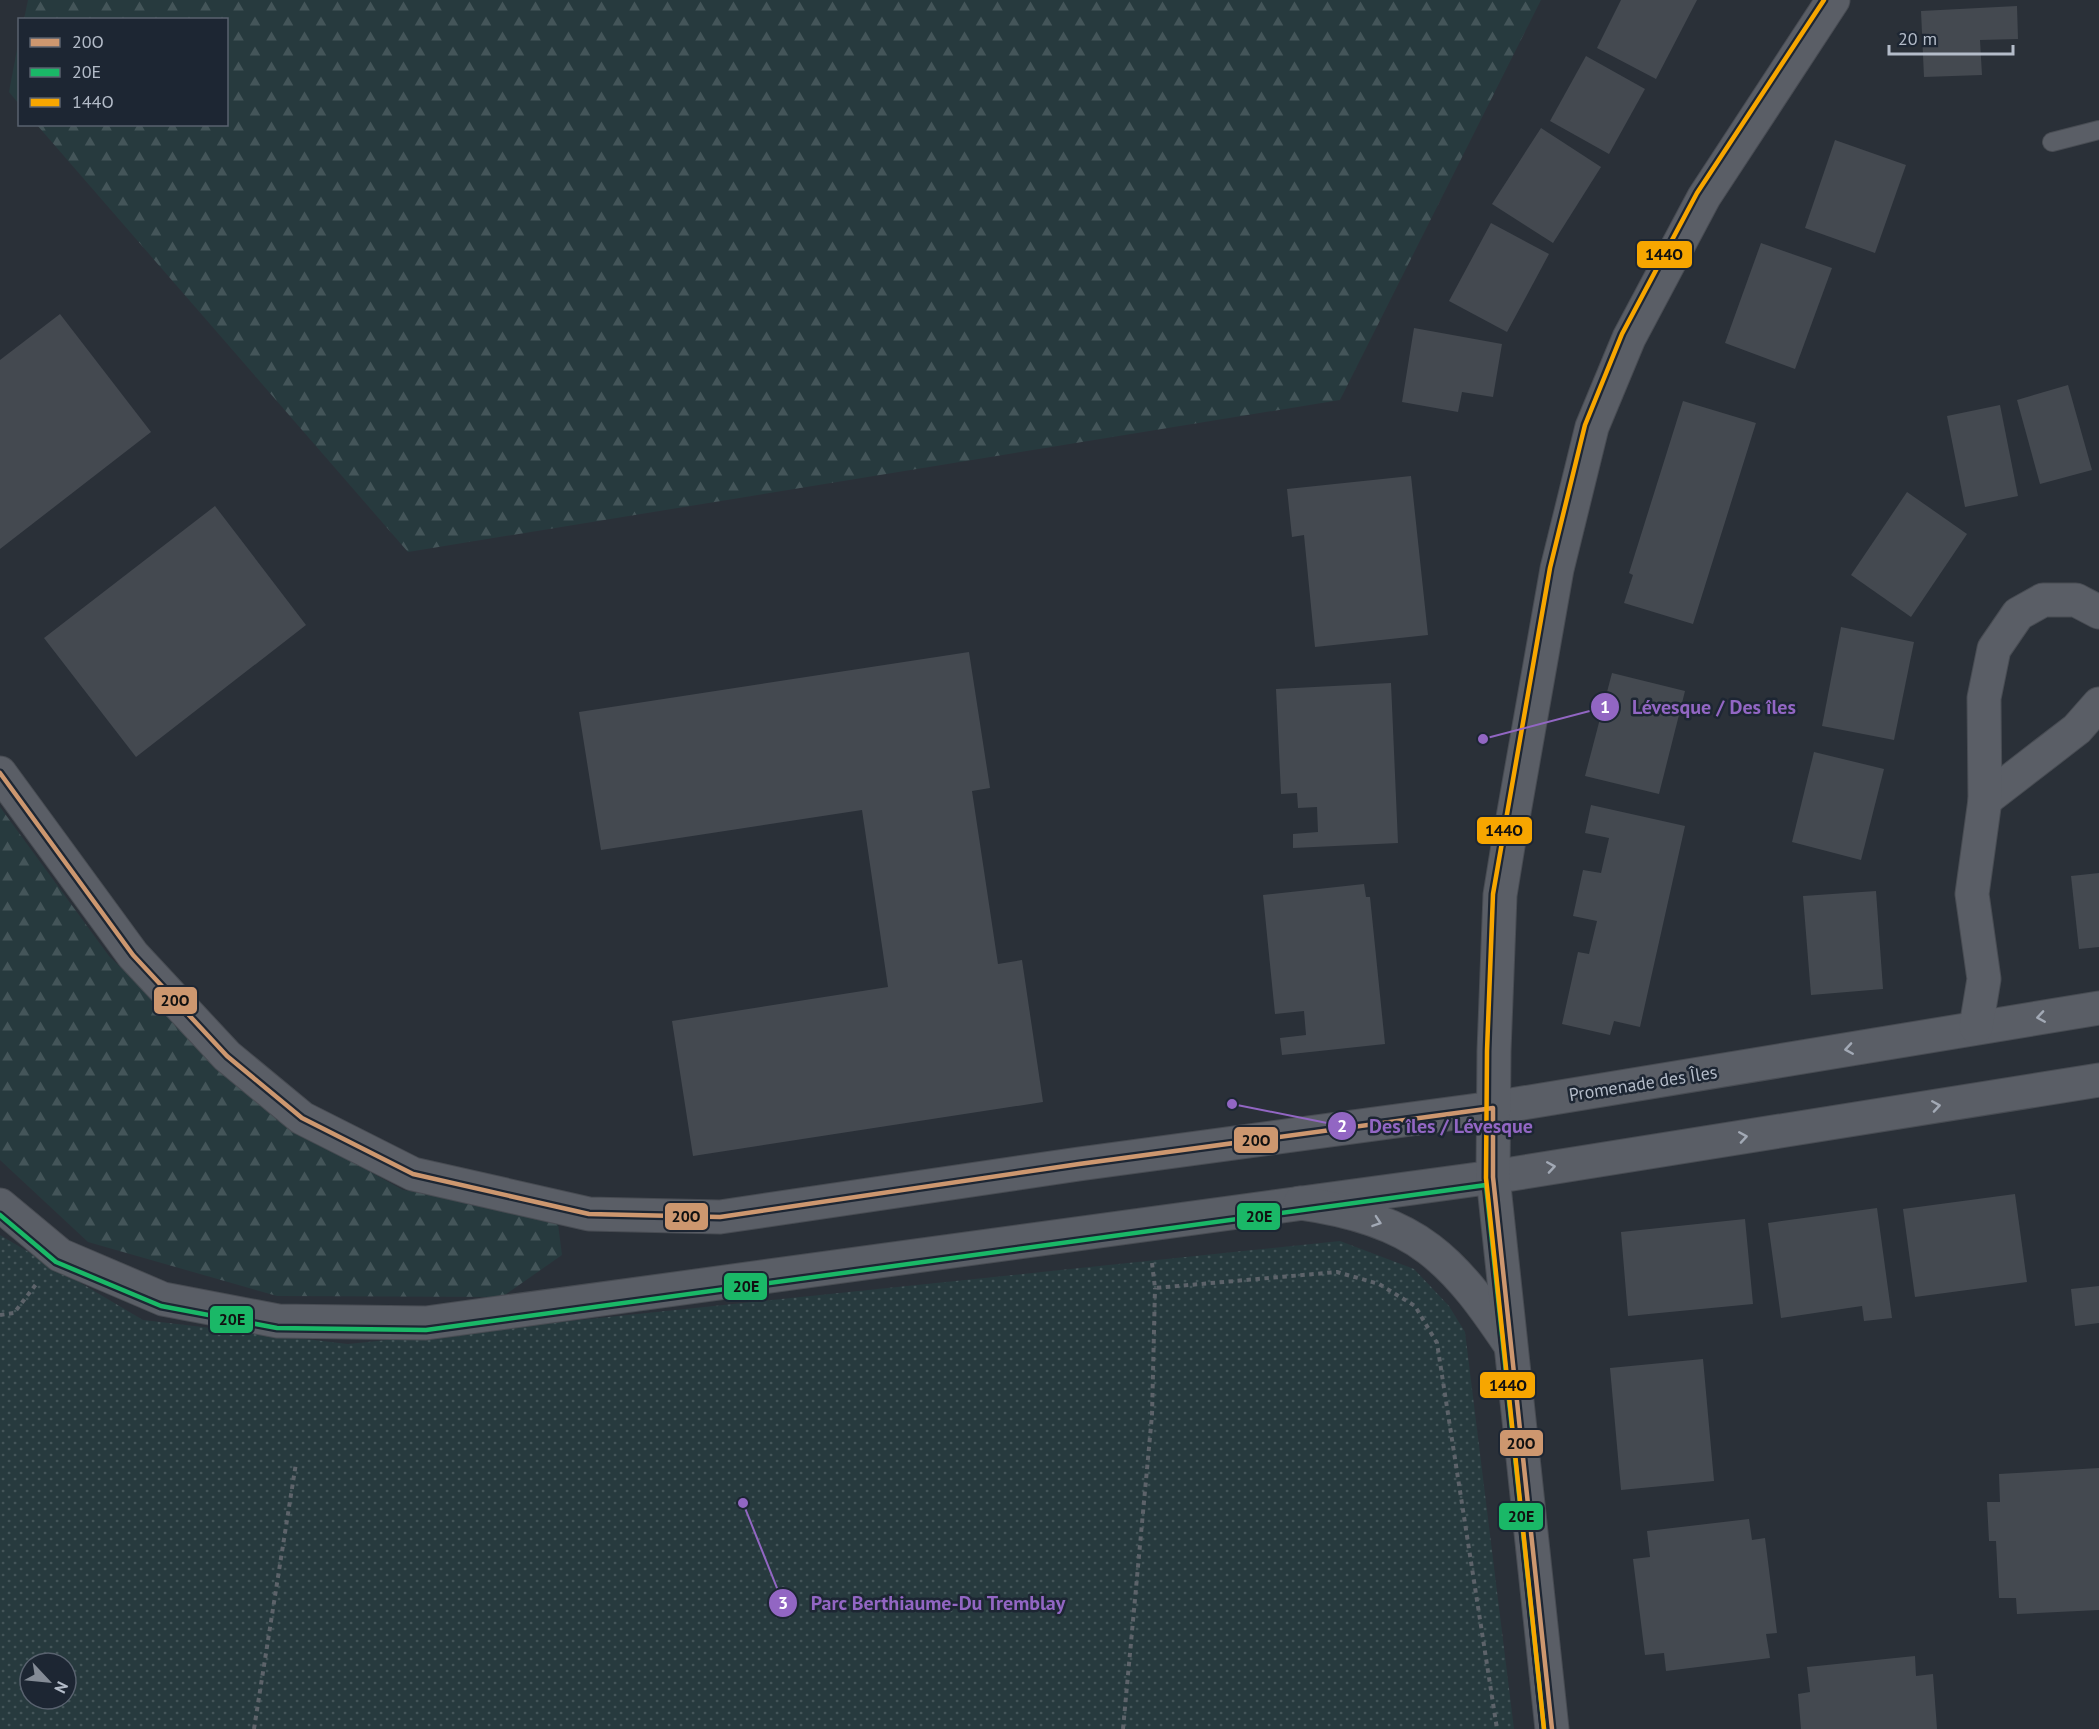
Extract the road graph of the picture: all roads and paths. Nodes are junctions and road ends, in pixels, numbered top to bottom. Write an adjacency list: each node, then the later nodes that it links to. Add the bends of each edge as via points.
1 (1833, 0): 11 (street, via 1704,197 1629,338 1592,427 1557,569 1500,895)
2 (2099, 130): 3 (lane)
3 (2052, 142)
4 (2099, 612): 7 (street, via 2076,600 2043,600 2018,614 1994,649 1984,698)
5 (2099, 704): 7 (street, via 2077,729)
6 (0, 773): 11 (street, Promenade des Îles, via 133,955 227,1056 302,1118 413,1174 579,1212 720,1218 1078,1164)
7 (1985, 800): 9 (street, via 1972,894 1984,979)
8 (2099, 1008): 9 (street, Promenade des Îles, one-way to 9)
9 (1976, 1028): 11 (street, Promenade des Îles, one-way to 11)
10 (2099, 1080): 12 (street, one-way to 10)
11 (1493, 1108): 12 (street)
12 (1493, 1177): 13 (street); 19 (street)
13 (1300, 1203): 15 (street); 19 (street, one-way to 19, via 1329,1207 1396,1229 1428,1248 1482,1304)
14 (0, 1205): 16 (street)
15 (1146, 1224): 16 (street, via 426,1323 278,1321 163,1299); 17 (path)
16 (60, 1255): 18 (path, via 14,1313)
17 (1155, 1288): 22 (path, via 1152,1415); 23 (path, via 1337,1272 1379,1284 1415,1306 1437,1343)
18 (0, 1315)
19 (1510, 1345): 24 (street)
20 (296, 1463): 21 (path)
21 (254, 1729)
22 (1123, 1729)
23 (1497, 1729)
24 (1552, 1729)

